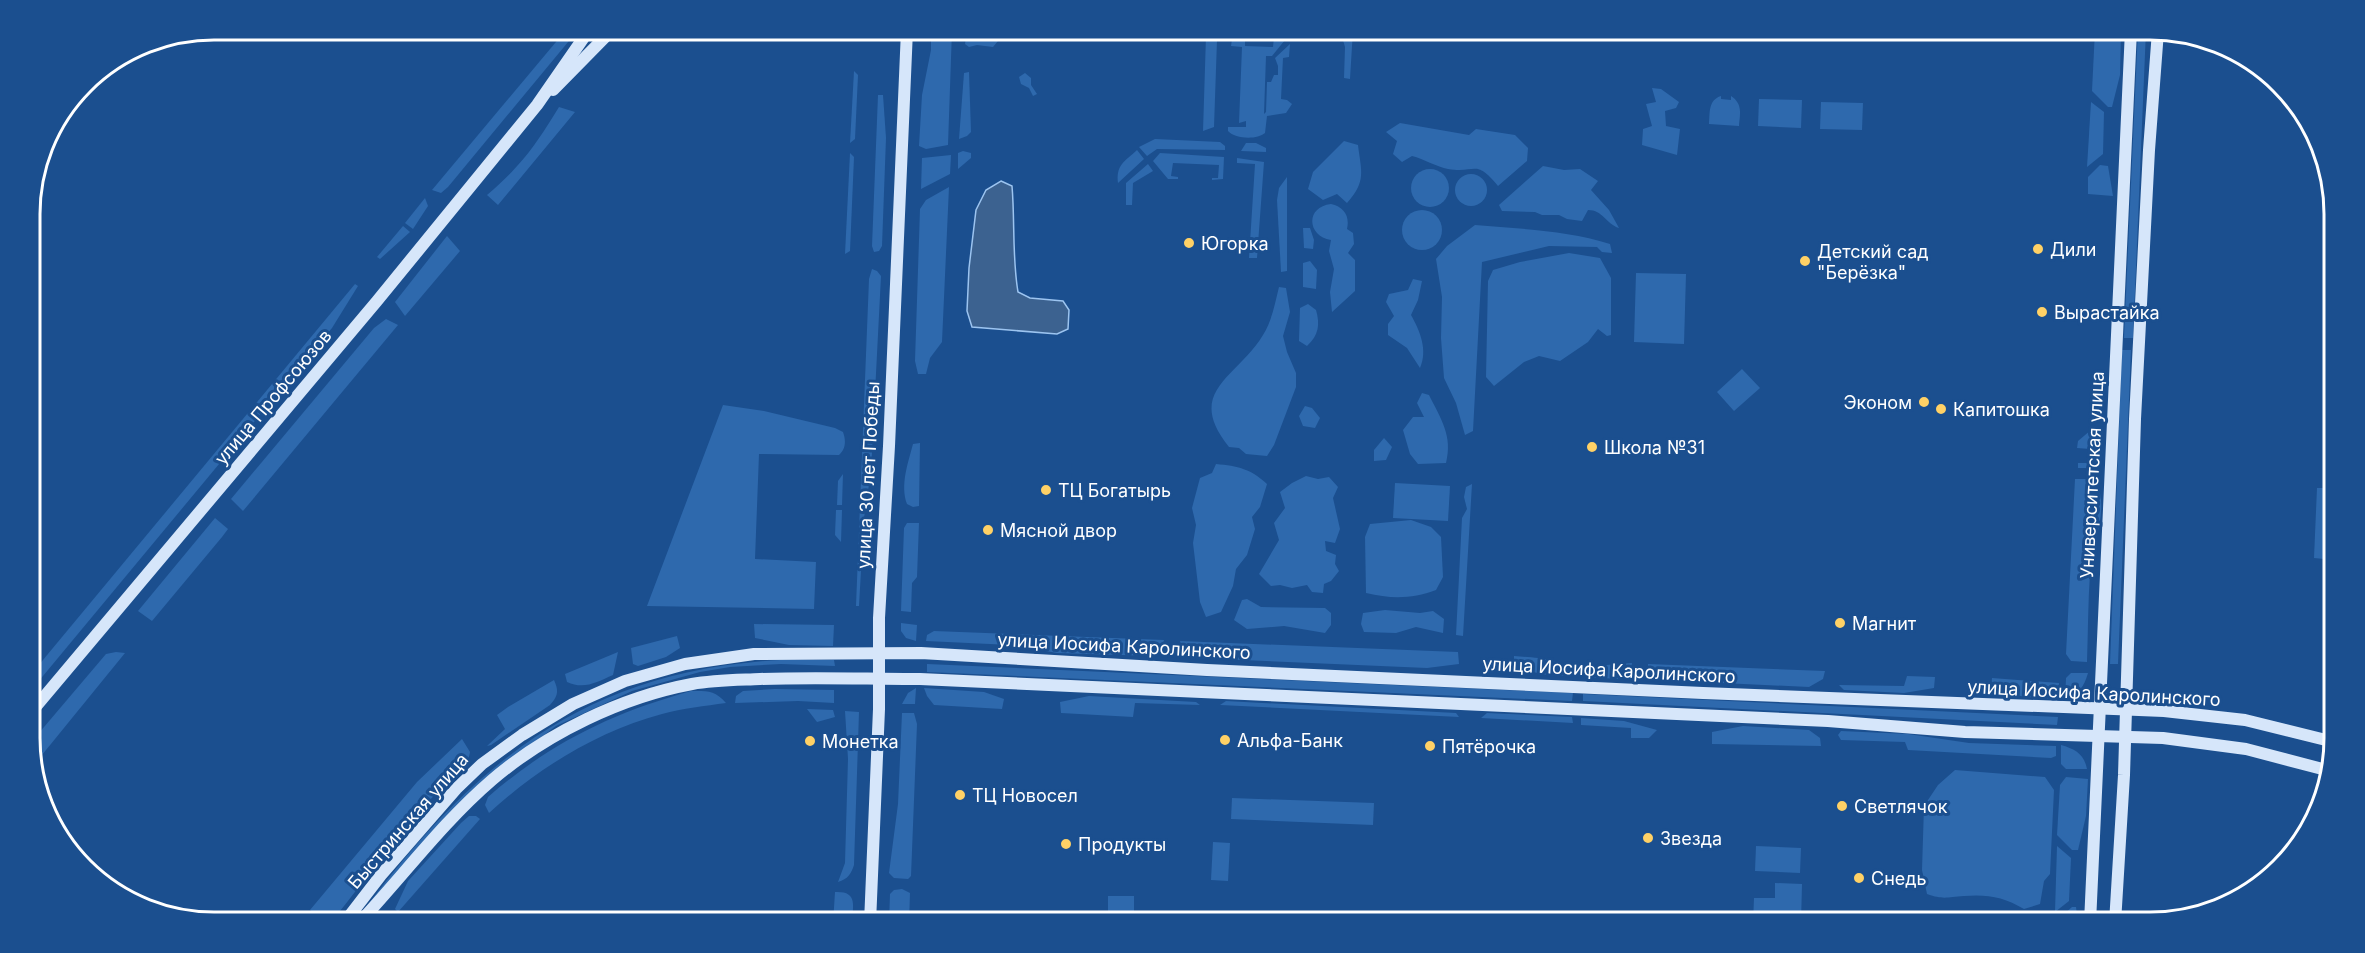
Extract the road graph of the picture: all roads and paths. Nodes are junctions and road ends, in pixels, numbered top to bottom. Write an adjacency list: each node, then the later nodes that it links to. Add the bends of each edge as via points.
1 (582, 40): 6 (main road, улица Профсоюзов)
2 (602, 40): 6 (main road, улица Профсоюзов)
3 (907, 40): 7 (main road, улица 30 лет Победы)
4 (2131, 40): 10 (main road, Университетская улица)
5 (2157, 41): 11 (main road, via 2136,409)
6 (537, 105): 9 (main road, улица Профсоюзов)
7 (879, 653): 8 (main road, улица 30 лет Победы); 10 (main road, улица Иосифа Каролинского); 16 (main road, Быстринская улица, via 720,658 656,671 573,704 482,764 422,826)
8 (879, 679): 12 (main road); 17 (main road, Быстринская улица, via 795,678 693,684 643,696 602,712 564,731 493,779); 18 (main road, улица 30 лет Победы)
9 (40, 702)
10 (2100, 709): 11 (main road, улица Иосифа Каролинского); 12 (main road, Университетская улица)
11 (2125, 710): 13 (main road); 14 (main road, улица Иосифа Каролинского, via 2245,720)
12 (2099, 736): 13 (main road); 19 (main road, Университетская улица)
13 (2125, 737): 15 (main road, via 2246,748); 20 (main road)
14 (2324, 740)
15 (2321, 769)
16 (353, 912)
17 (369, 912)
18 (870, 912)
19 (2091, 912)
20 (2116, 912)

